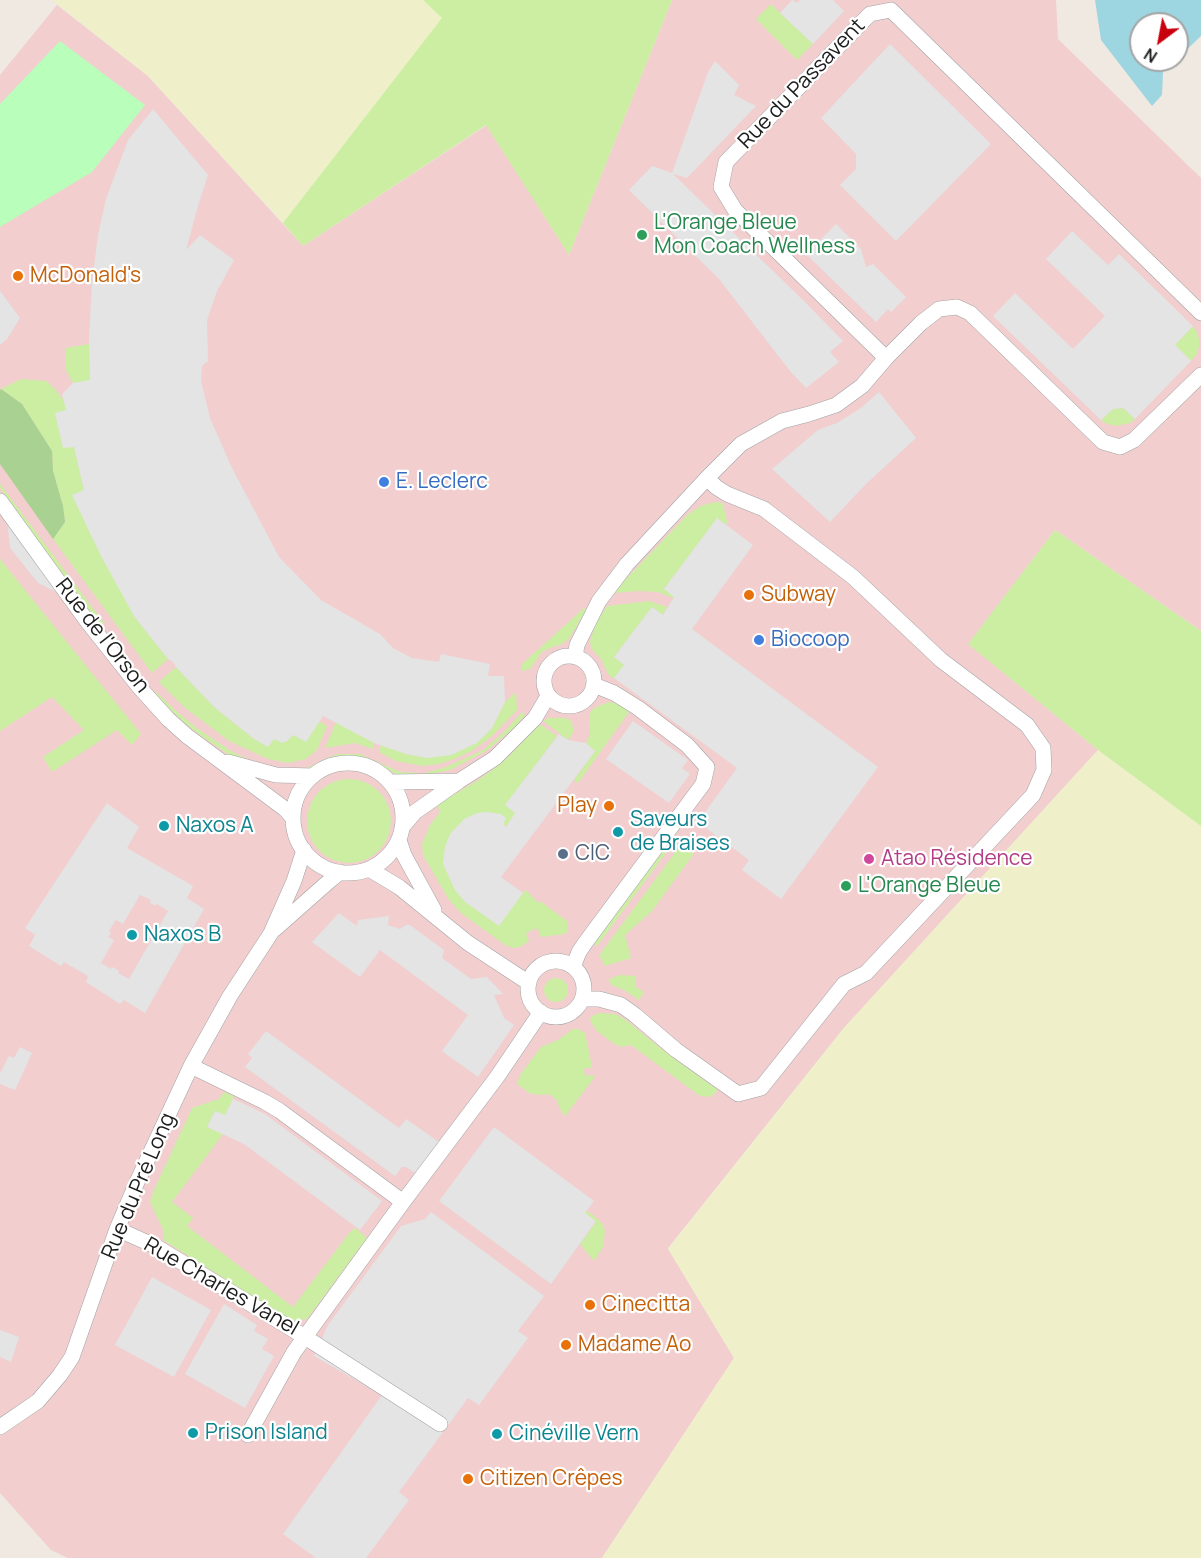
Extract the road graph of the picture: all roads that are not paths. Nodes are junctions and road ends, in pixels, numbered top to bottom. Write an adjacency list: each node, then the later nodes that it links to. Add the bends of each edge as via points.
1 (1201, 313): 2 (street, Rue du Passavent, via 891,10 870,14 726,162 721,187 735,210)
2 (886, 358): 3 (street, via 939,309 957,307 970,313 1103,442 1120,447 1134,440); 4 (street, via 862,386 837,405 762,431 741,444)
3 (1201, 375)
4 (707, 478): 6 (street, via 627,564 599,601); 22 (street, via 728,494 764,509 853,577 941,660 1027,725 1043,748 1044,770 1032,795 866,973 844,984 761,1088 738,1094 621,1005)
5 (0, 501): 9 (street, Rue de l'Orson, via 140,688 168,719)
6 (575, 657): 7 (street, via 590,667); 8 (street, via 563,657 548,667 543,679)
7 (594, 685): 8 (street, via 589,697 578,705 565,707); 20 (street, via 638,708 687,745 706,768 703,784 585,943)
8 (548, 696): 11 (street, via 535,718 495,758)
9 (217, 759): 10 (street, Rue de l'Orson, via 276,775); 13 (street, Rue de l'Orson)
10 (313, 776): 12 (street, via 327,768 352,764 377,771); 13 (street, via 302,788)
11 (459, 781): 12 (street); 14 (street, via 415,812)
12 (390, 782): 14 (street, via 402,811)
13 (293, 818): 15 (street)
14 (401, 833): 16 (street, via 391,852); 18 (street, via 404,855)
15 (304, 850): 17 (street, via 314,861); 19 (street, Rue du Pré Long)
16 (369, 869): 17 (street); 18 (street)
17 (340, 872): 19 (street, Rue du Pré Long)
18 (438, 918): 21 (street)
19 (271, 933): 24 (street, Rue du Pré Long)
20 (573, 967): 21 (street, via 547,963 535,971); 22 (street, via 583,980)
21 (529, 983): 23 (street, via 529,997)
22 (583, 999): 23 (street, via 572,1013 560,1017)
23 (541, 1012): 25 (street, Rue Charles Vanel)
24 (191, 1066): 25 (street, via 280,1111); 26 (street, Rue du Pré Long)
25 (403, 1202): 27 (street, Rue Charles Vanel)
26 (117, 1229): 27 (street, Rue Charles Vanel, via 155,1246); 29 (street, Rue du Pré Long, via 72,1357 38,1401)
27 (305, 1337): 28 (street); 30 (street)
28 (440, 1424)
29 (0, 1426)
30 (248, 1435)

